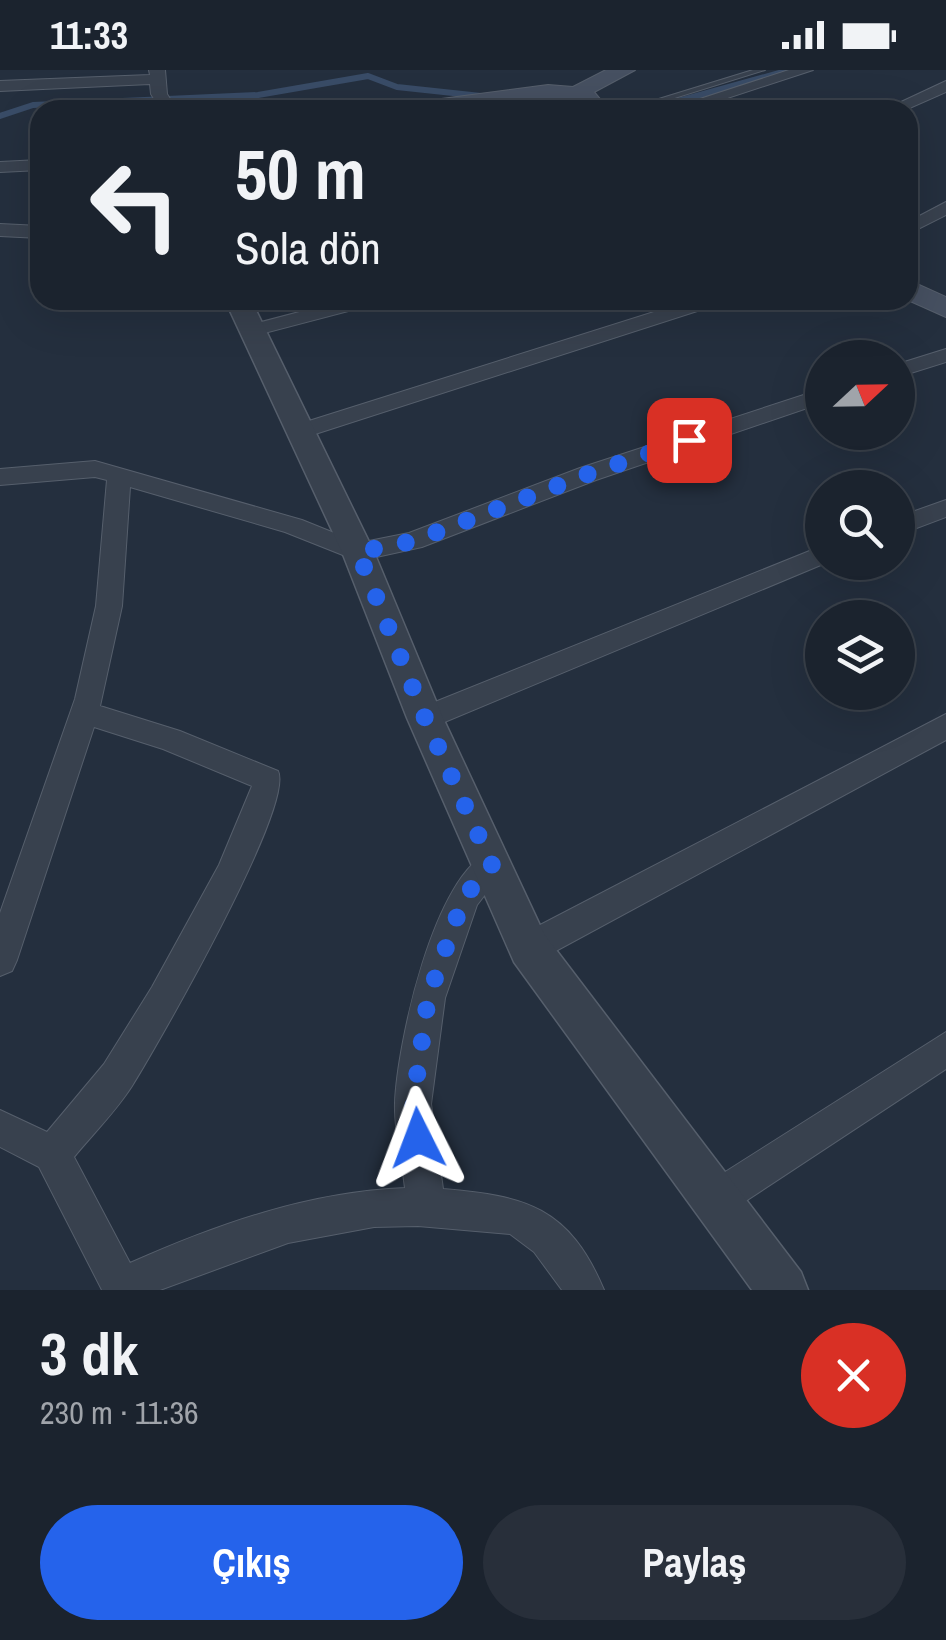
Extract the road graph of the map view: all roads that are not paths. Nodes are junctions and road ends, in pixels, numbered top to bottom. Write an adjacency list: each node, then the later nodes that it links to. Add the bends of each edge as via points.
1 (624, 70): 7 (main road, via 588,84)
2 (761, 70): 9 (lane)
3 (806, 70): 10 (street)
4 (158, 81): 5 (street)
5 (0, 86)
6 (946, 86): 11 (street)
7 (581, 96): 8 (main road, via 548,92)
8 (487, 100)
9 (661, 100)
10 (707, 100)
11 (914, 100)
12 (30, 165): 13 (street)
13 (0, 167)
14 (946, 207): 15 (street)
15 (918, 222)
16 (0, 230): 17 (street)
17 (30, 232)
18 (918, 278): 19 (main road)
19 (946, 291)
20 (918, 294): 21 (main road)
21 (946, 308)
22 (287, 310): 24 (street)
23 (681, 310): 28 (street)
24 (246, 315): 28 (street)
25 (946, 355): 26 (street)
26 (915, 365)
27 (805, 402): 33 (street, via 414,541)
28 (301, 431): 33 (street)
29 (119, 476): 30 (street, via 95,469); 33 (street, via 293,526); 35 (street, via 109,606)
30 (0, 478)
31 (946, 508): 32 (street)
32 (915, 520)
33 (358, 552): 36 (street)
34 (805, 563): 36 (street)
35 (84, 713): 39 (street); 44 (street, via 268,780 230,875 164,999 117,1077)
36 (425, 718): 38 (street)
37 (946, 726): 40 (street)
38 (492, 865): 40 (street); 46 (street, via 464,897 428,998 413,1104)
39 (11, 902): 41 (street)
40 (529, 948): 45 (street)
41 (0, 960)
42 (946, 1048): 45 (street)
43 (0, 1128): 44 (street)
44 (52, 1154): 47 (street)
45 (716, 1199): 49 (street)
46 (427, 1208): 47 (street, via 377,1206 303,1218 206,1248); 48 (street, via 516,1217 556,1246)
47 (123, 1288)
48 (584, 1290)
49 (783, 1290)

